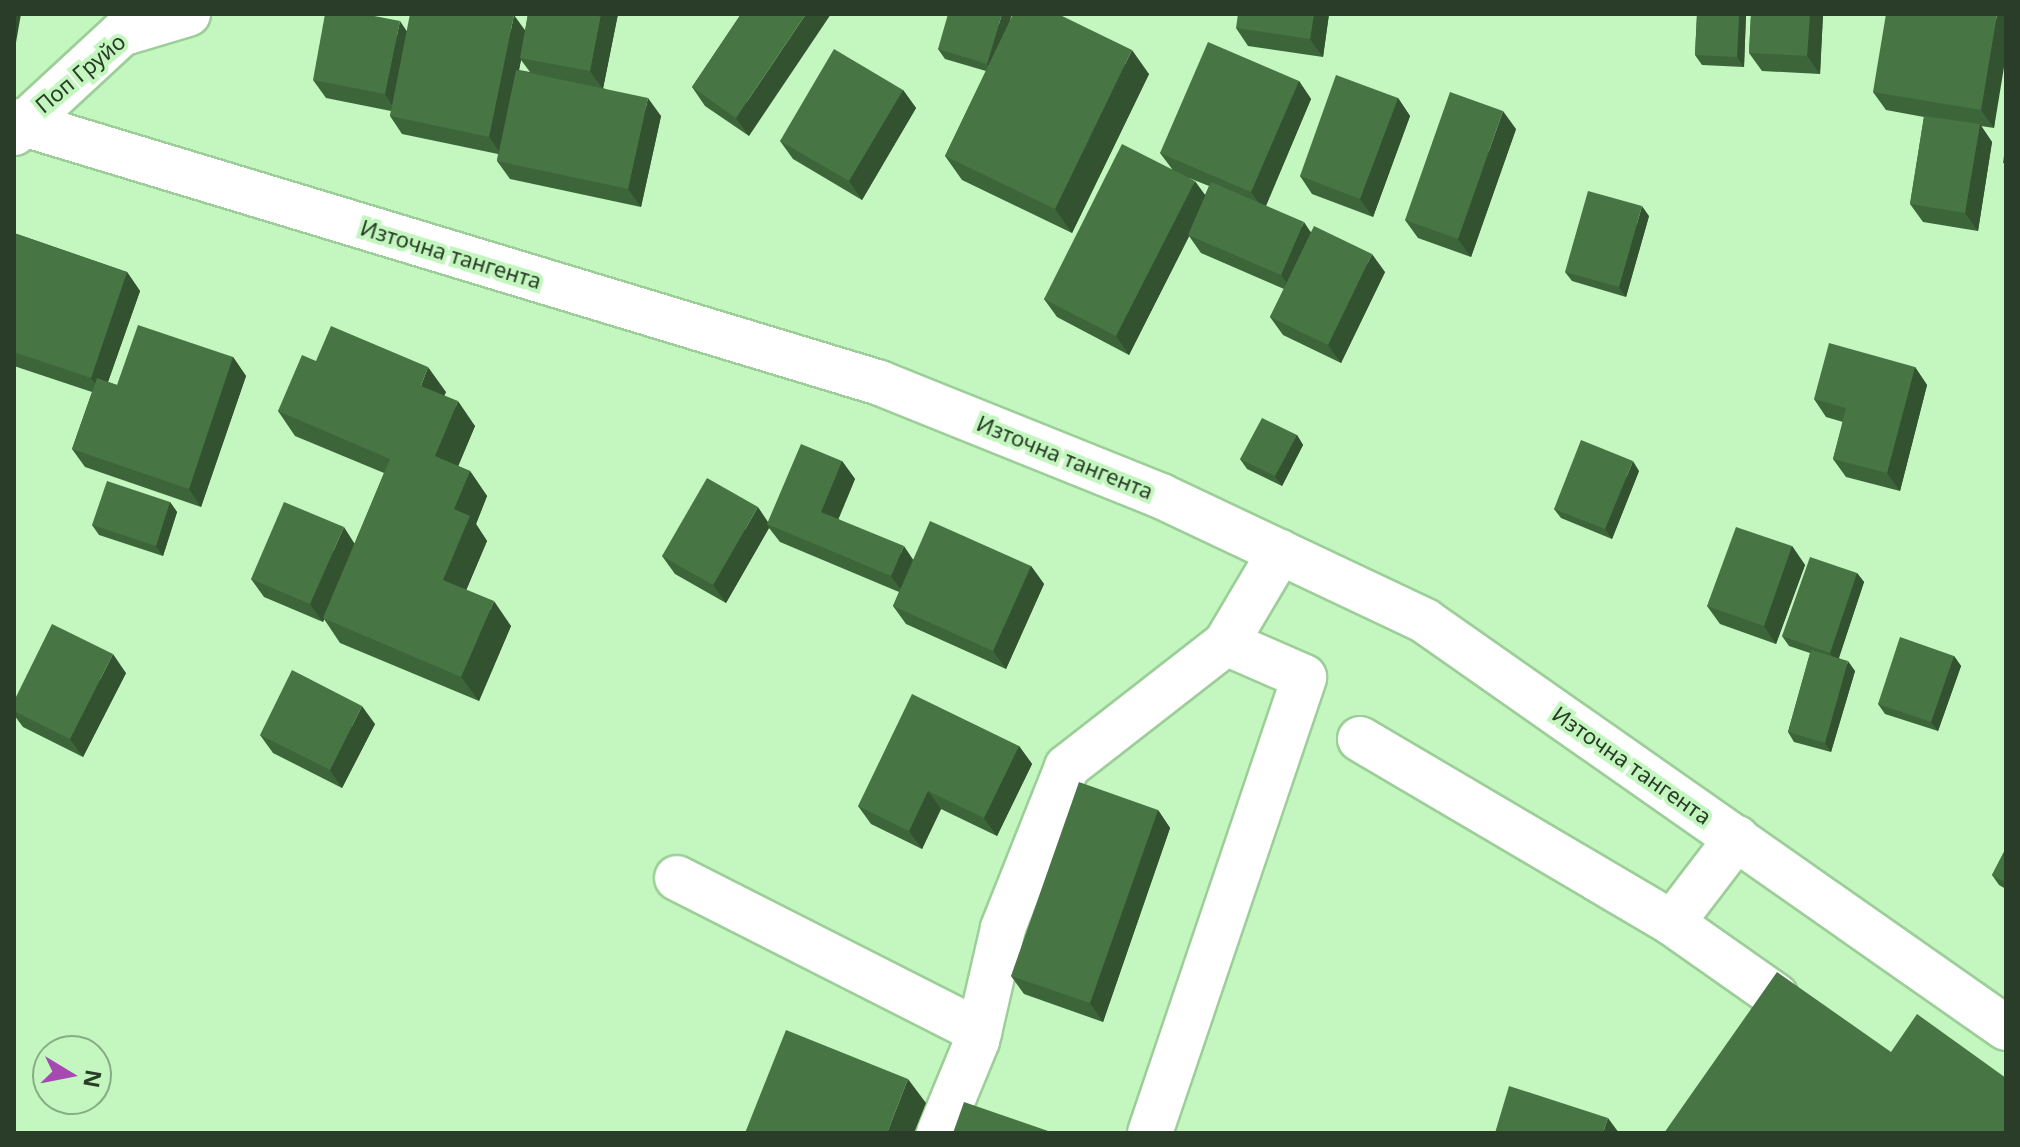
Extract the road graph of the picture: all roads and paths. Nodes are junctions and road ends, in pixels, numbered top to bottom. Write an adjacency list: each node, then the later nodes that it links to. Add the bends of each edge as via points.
1 (188, 14): 2 (street, Поп Груйо, via 121,34)
2 (16, 126): 3 (street, Източна тангента, via 880,383)
3 (1280, 552): 4 (street); 6 (street, Източна тангента, via 1425,621)
4 (1226, 643): 11 (street, via 1067,767 1003,928); 13 (street, via 1304,677)
5 (1360, 739): 8 (street)
6 (1737, 838): 8 (street); 10 (street, Източна тангента)
7 (677, 878): 11 (street)
8 (1672, 923): 9 (street)
9 (1776, 996)
10 (2006, 1028)
11 (979, 1031): 12 (street)
12 (939, 1133)
13 (1150, 1133)

